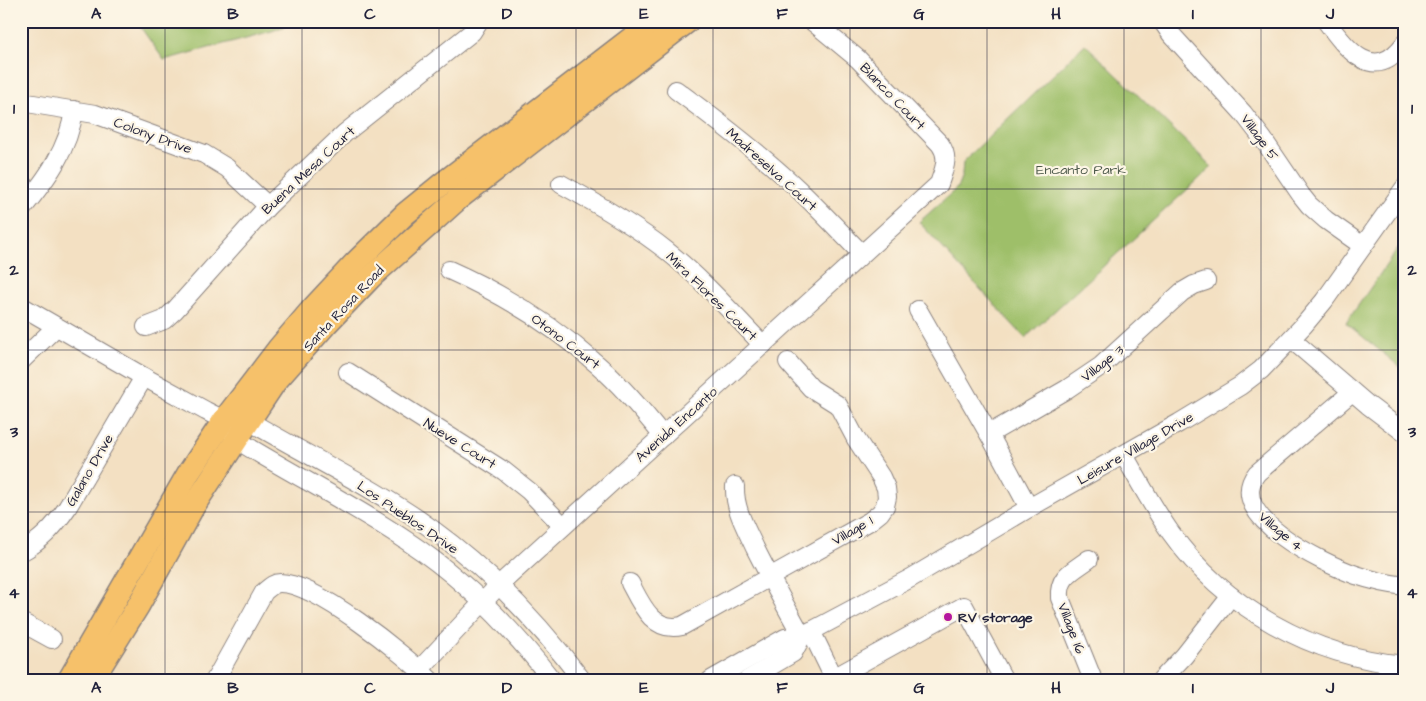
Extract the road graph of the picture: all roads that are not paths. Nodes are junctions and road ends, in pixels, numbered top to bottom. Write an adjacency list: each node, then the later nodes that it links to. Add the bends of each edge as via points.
1 (480, 21): 14 (street, Buena Mesa Court, via 472,32 345,133)
2 (654, 21): 31 (main road, Santa Rosa Road, via 399,220 314,307)
3 (688, 21): 32 (main road, Santa Rosa Road, via 459,198 412,239 327,323 275,382)
4 (812, 21): 12 (street, Blanco Court, via 858,59 940,144 946,164)
5 (1162, 21): 16 (street, Village 5, via 1243,113 1300,195 1326,220)
6 (1326, 21): 7 (street, via 1350,52 1364,61 1382,62)
7 (1405, 43)
8 (676, 90): 17 (street, Madreselva Court, via 773,166)
9 (21, 102): 10 (street, Colony Drive)
10 (74, 110): 14 (street, Colony Drive, via 94,114 204,154 227,168); 15 (street, via 67,140 56,162)
11 (561, 184): 25 (street, Mira Flores Court, via 620,217 668,252)
12 (939, 184): 17 (street, Avenida Encanto)
13 (1405, 187): 16 (street, Leisure Village Drive)
14 (268, 206): 23 (street, Buena Mesa Court, via 175,310 164,320)
15 (21, 210)
16 (1363, 246): 24 (street, Leisure Village Drive, via 1324,301)
17 (862, 254): 25 (street, Avenida Encanto)
18 (450, 270): 35 (street, Otono Court, via 489,289 564,337 628,394)
19 (1206, 281): 34 (street, Village 3, via 1182,292 1102,366)
20 (21, 306): 22 (street, Los Pueblos Drive)
21 (918, 310): 34 (street)
22 (56, 327): 26 (street); 29 (street, Los Pueblos Drive)
23 (146, 327)
24 (1291, 339): 30 (street); 37 (street, Leisure Village Drive, via 1240,386)
25 (763, 345): 35 (street, Avenida Encanto)
26 (21, 361)
27 (788, 362): 43 (street, Village 1, via 811,388 838,405 881,477 887,497 880,513 870,521)
28 (348, 372): 40 (street, Nueve Court, via 504,471)
29 (144, 377): 31 (street, Los Pueblos Drive); 41 (street, Galano Drive, via 67,508 44,538)
30 (1352, 392): 33 (street); 46 (street, Village 4, via 1257,473 1249,486 1251,503 1263,519 1308,553 1358,576)
31 (224, 420): 32 (street, Los Pueblos Drive); 36 (street, Los Pueblos Drive); 55 (main road, Santa Rosa Road, via 188,474)
32 (249, 421): 36 (main road, Santa Rosa Road); 45 (street, Los Pueblos Drive, via 385,498 438,534)
33 (1405, 432)
34 (989, 434): 39 (street)
35 (663, 436): 40 (street, Avenida Encanto)
36 (237, 440): 48 (street, Los Pueblos Drive, via 408,541); 56 (main road, Santa Rosa Road, via 193,506 138,606)
37 (1124, 455): 39 (street, Leisure Village Drive); 47 (street, via 1171,534 1201,569)
38 (735, 486): 43 (street, via 740,515)
39 (1029, 508): 50 (street, Leisure Village Drive, via 911,578)
40 (563, 526): 45 (street, Avenida Encanto)
41 (21, 552)
42 (1089, 559): 63 (street, Village 16, via 1065,576 1059,590)
43 (769, 576): 44 (street, Village 1, via 692,621 674,628 654,621); 50 (street)
44 (630, 582)
45 (498, 585): 48 (street, Avenida Encanto); 59 (street, Los Pueblos Drive, via 539,626)
46 (1405, 586)
47 (1231, 596): 52 (street, via 1272,623 1316,644 1359,658); 64 (street)
48 (482, 601): 53 (street, Avenida Encanto); 58 (street, Los Pueblos Drive)
49 (21, 622): 51 (street)
50 (806, 634): 54 (street); 60 (street, Leisure Village Drive, via 785,638); 61 (street, Leisure Village Drive, via 793,653)
51 (52, 639)
52 (1405, 665)
53 (425, 675): 57 (street, via 329,601 291,584 278,582 264,592)
54 (832, 679): 62 (street, via 964,606)
55 (70, 680)
56 (92, 680)
57 (215, 680)
58 (552, 680)
59 (582, 680)
60 (711, 680)
61 (746, 680)
62 (1004, 680)
63 (1093, 680)
64 (1161, 680)

